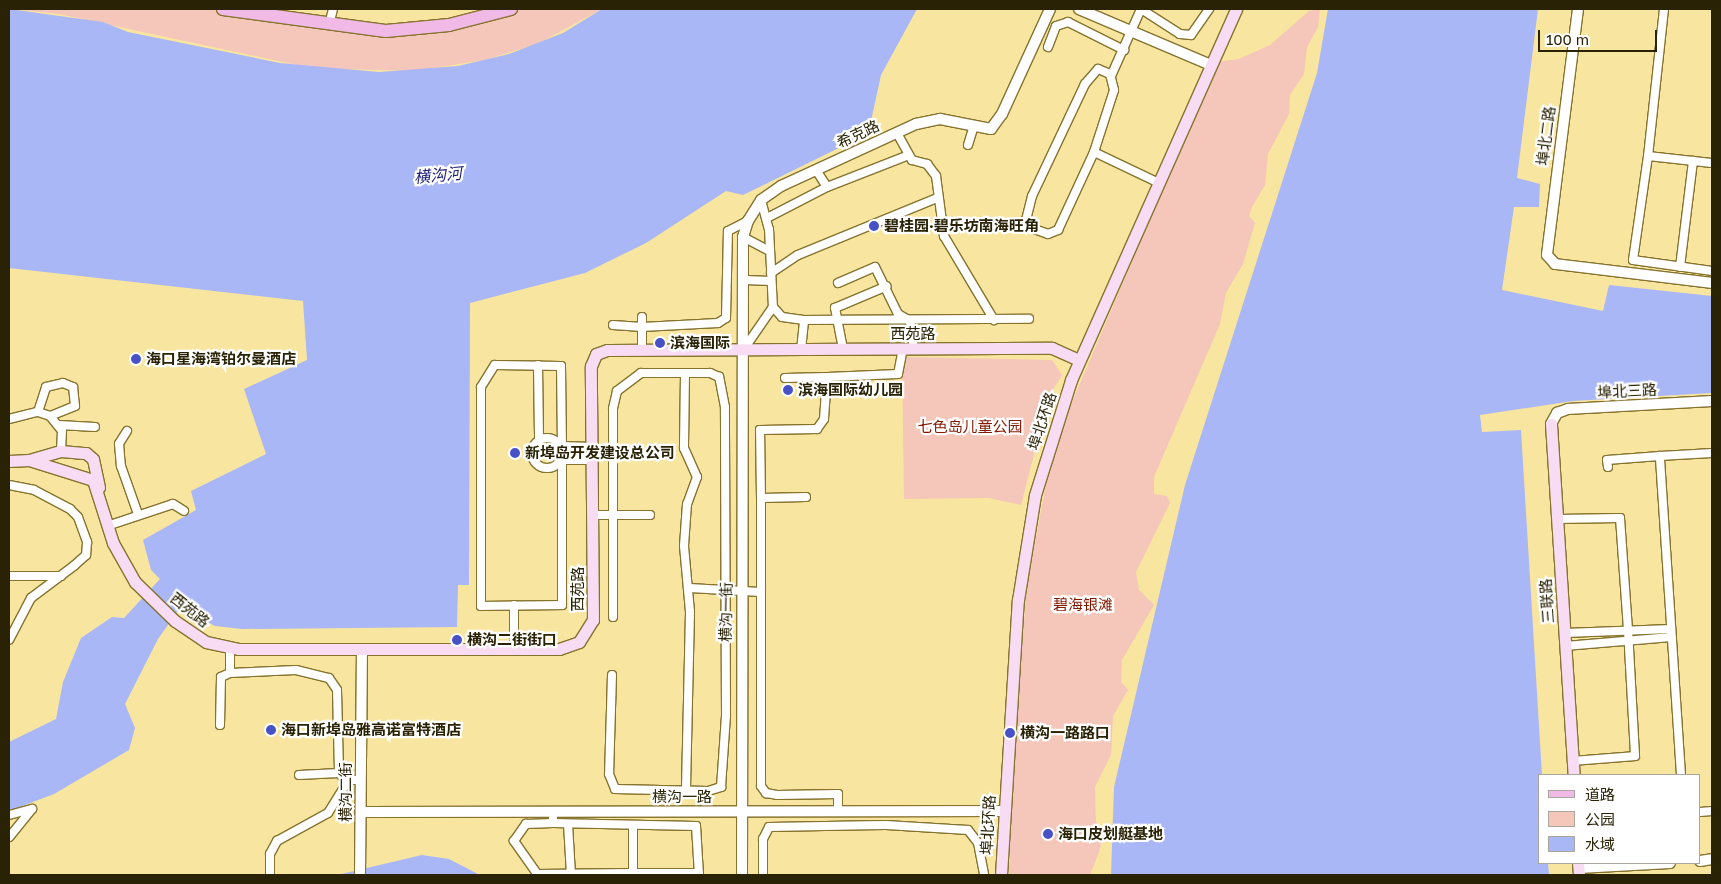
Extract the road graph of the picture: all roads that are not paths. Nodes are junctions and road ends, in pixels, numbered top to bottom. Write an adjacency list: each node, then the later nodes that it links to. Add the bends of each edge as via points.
1 (223, 9): 11 (main road)
2 (250, 9): 11 (main road)
3 (499, 9): 11 (main road, via 414,26)
4 (511, 9): 11 (main road, via 420,29)
5 (1050, 9): 16 (street, 希克路, via 998,123 986,132)
6 (1079, 9): 12 (street)
7 (1209, 9): 12 (street, via 1191,35 1180,34 1141,9)
8 (1236, 9): 14 (main road, 埠北环路)
9 (1578, 9): 38 (street, 埠北二路, via 1546,251 1555,264)
10 (1664, 9): 21 (street)
11 (331, 18)
12 (1129, 42): 13 (street, via 1068,22 1056,26); 14 (street); 15 (street)
13 (1048, 47)
14 (1210, 66): 25 (main road, 埠北环路)
15 (1112, 76): 19 (street, via 1114,90); 19 (street, via 1098,69 1086,82 1032,196 1026,220 1031,228 1048,234 1058,230)
16 (973, 129): 17 (street, 希克路, via 932,119); 18 (street)
17 (896, 133): 20 (street); 24 (street, 希克路)
18 (968, 145)
19 (1094, 152): 25 (street)
20 (909, 155): 26 (street); 27 (street, via 928,164 936,176)
21 (1648, 156): 22 (street); 33 (street, via 1631,255 1636,262)
22 (1693, 161): 23 (street); 33 (street)
23 (1712, 163)
24 (816, 170): 26 (street); 28 (street, 希克路)
25 (1159, 183): 54 (main road, 埠北环路)
26 (827, 187): 29 (street)
27 (937, 198): 35 (street, via 798,255); 44 (street, via 944,236)
28 (761, 200): 29 (street); 30 (street, 希克路)
29 (767, 218): 32 (street)
30 (748, 221): 31 (street, 希克路); 48 (street, via 728,232 726,318 718,323)
31 (744, 237): 32 (street); 36 (street, 希克路)
32 (769, 251): 35 (street)
33 (1680, 267): 34 (street)
34 (1712, 272)
35 (771, 276): 36 (street); 40 (street)
36 (744, 280): 49 (street, 希克路)
37 (838, 283): 39 (street, via 876,267)
38 (1712, 283)
39 (886, 286): 45 (street, via 835,308); 46 (street, via 898,314)
40 (773, 307): 43 (street, via 782,317); 49 (street)
41 (642, 317): 48 (street)
42 (1030, 319): 44 (street)
43 (804, 320): 45 (street); 53 (street)
44 (994, 320): 46 (street)
45 (837, 321): 46 (street); 50 (street)
46 (910, 321): 51 (street)
47 (613, 325): 48 (street)
48 (642, 327): 52 (street)
49 (744, 349): 52 (main road, 西苑路); 53 (main road, 西苑路); 93 (street, 横沟一街)
50 (843, 349): 51 (main road, 西苑路); 53 (main road, 西苑路)
51 (908, 349): 54 (main road, 西苑路, via 1059,349); 57 (street, via 898,374)
52 (642, 350): 69 (main road, 西苑路, via 607,350 592,359)
53 (801, 350)
54 (1079, 360): 119 (main road, 埠北环路, via 1038,486 1022,564)
55 (538, 366): 67 (street); 68 (street, via 561,366); 95 (street, via 495,365 481,387 481,606)
56 (685, 374): 85 (street, via 641,374 617,392); 91 (street, via 684,448 697,477 686,514 684,546); 92 (street, via 710,373 719,377 724,389)
57 (827, 376): 58 (street); 81 (street, via 824,419 817,429 760,430)
58 (785, 378)
59 (1712, 400): 63 (street, 埠北三路, via 1568,409 1556,413)
60 (38, 412): 61 (street); 61 (street, via 46,387 63,383 74,387 75,406); 62 (street)
61 (50, 416): 64 (street)
62 (9, 419)
63 (1551, 424): 87 (main road, 三联路)
64 (59, 425): 65 (street); 70 (street)
65 (95, 427)
66 (127, 431): 83 (street, via 119,444 121,466)
67 (539, 439): 68 (street); 74 (street, via 533,456 536,466 551,468)
68 (562, 446): 69 (street); 74 (street)
69 (593, 447): 75 (main road, 西苑路)
70 (62, 451): 73 (main road); 79 (main road, 西苑路, via 86,453 93,459)
71 (1712, 453): 72 (street)
72 (1660, 456): 77 (street, via 1607,460); 98 (street)
73 (29, 460): 76 (main road); 79 (main road, via 93,480)
74 (562, 460): 75 (street); 95 (street, via 562,605)
75 (593, 460): 84 (main road, 西苑路)
76 (9, 461)
77 (1608, 467)
78 (9, 485): 90 (street, via 34,490 78,517 85,530 86,555)
79 (99, 491): 88 (main road, 西苑路)
80 (806, 497): 81 (street)
81 (761, 498): 94 (street)
82 (184, 511): 83 (street, via 173,504)
83 (138, 514): 88 (street)
84 (593, 515): 85 (street); 105 (main road, 西苑路, via 590,628 569,647)
85 (613, 515): 86 (street); 96 (street)
86 (650, 515)
87 (1556, 519): 97 (street, via 1620,518); 99 (main road, 三联路)
88 (110, 525): 103 (main road, 西苑路, via 113,543 135,582 175,621 206,642)
89 (9, 576): 90 (street)
90 (61, 576): 100 (street, via 31,598)
91 (689, 588): 92 (street); 116 (street)
92 (725, 588): 93 (street); 116 (street, via 723,779 716,790)
93 (742, 588): 94 (street); 122 (street, 横沟一街)
94 (761, 592): 118 (street, via 761,786 766,793 777,796 838,794)
95 (514, 605): 105 (street)
96 (614, 617)
97 (1628, 630): 98 (street); 99 (street); 101 (street)
98 (1672, 633): 101 (street); 112 (street)
99 (1565, 634): 102 (main road, 三联路)
100 (9, 640)
101 (1628, 642): 102 (street); 109 (street, via 1635,756)
102 (1565, 646): 109 (main road, 三联路)
103 (230, 647): 104 (main road, 西苑路); 106 (street)
104 (362, 648): 105 (main road, 西苑路); 115 (street, 横沟二街)
105 (514, 649)
106 (230, 673): 108 (street, via 221,677); 110 (street, via 296,670 329,678 337,690)
107 (612, 675): 116 (street, via 610,783 622,790)
108 (220, 725)
109 (1573, 761): 111 (main road, 三联路)
110 (339, 773): 113 (street); 114 (street)
111 (1574, 774)
112 (1681, 774)
113 (299, 775)
114 (349, 780): 115 (street); 136 (street, via 328,813 277,841 270,854)
115 (361, 780): 120 (street, 横沟二街)
116 (686, 790)
117 (817, 811): 118 (street, 横沟一路); 122 (street, 横沟一路); 126 (street)
118 (838, 811): 119 (street, 横沟一路)
119 (1003, 811): 142 (main road, 埠北环路)
120 (361, 812): 121 (street, 横沟一路); 137 (street, 横沟二街)
121 (553, 812): 122 (street, 横沟一路); 124 (street)
122 (741, 812): 139 (street, 横沟一街)
123 (9, 814): 128 (street, via 32,809)
124 (553, 823): 125 (street); 138 (street, via 526,824 516,834 514,841)
125 (568, 824): 127 (street); 132 (street)
126 (817, 825): 140 (street, via 769,828 763,839); 141 (street, via 968,830 978,843)
127 (633, 826): 131 (street); 135 (street, via 696,826)
128 (9, 837)
129 (1655, 864): 130 (street)
130 (1579, 869)
131 (633, 873): 133 (street); 134 (street)
132 (571, 874): 133 (street); 138 (street)
133 (615, 874)
134 (657, 874): 135 (street)
135 (699, 874)
136 (270, 875)
137 (360, 875)
138 (538, 875)
139 (742, 875)
140 (763, 875)
141 (984, 875)
142 (1001, 875)

